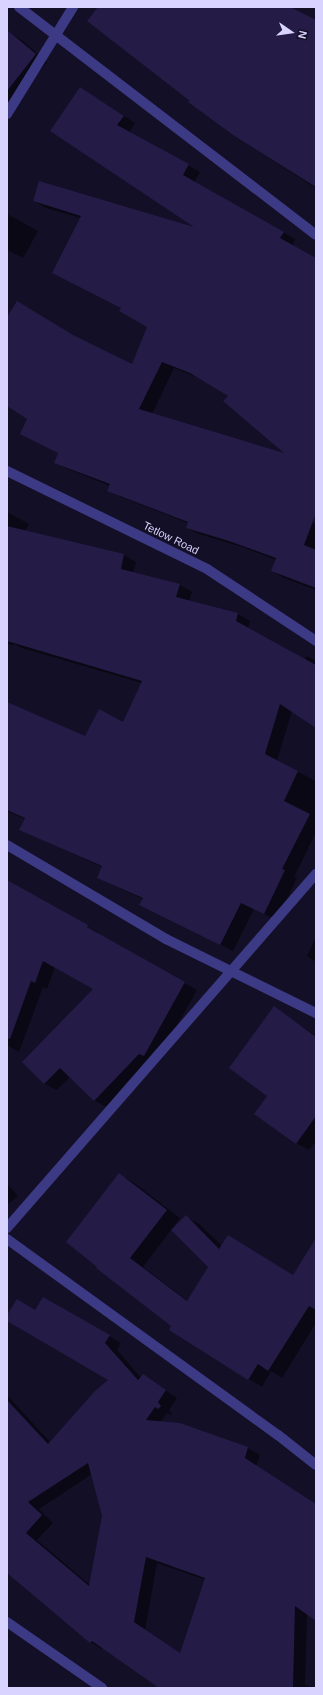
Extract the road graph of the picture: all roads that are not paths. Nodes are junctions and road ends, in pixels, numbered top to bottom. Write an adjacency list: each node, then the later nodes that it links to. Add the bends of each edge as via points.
1 (19, 7): 3 (street)
2 (73, 7): 3 (street)
3 (56, 35): 4 (street); 5 (street)
4 (7, 114)
5 (316, 234)
6 (7, 471): 7 (street, Tetlow Road, via 207,569)
7 (316, 641)
8 (7, 845): 10 (street, via 166,939)
9 (316, 874): 10 (street)
10 (232, 971): 11 (street); 12 (street)
11 (316, 1013)
12 (7, 1228)
13 (7, 1239): 14 (street)
14 (316, 1465)
15 (7, 1622): 16 (street)
16 (102, 1688)

